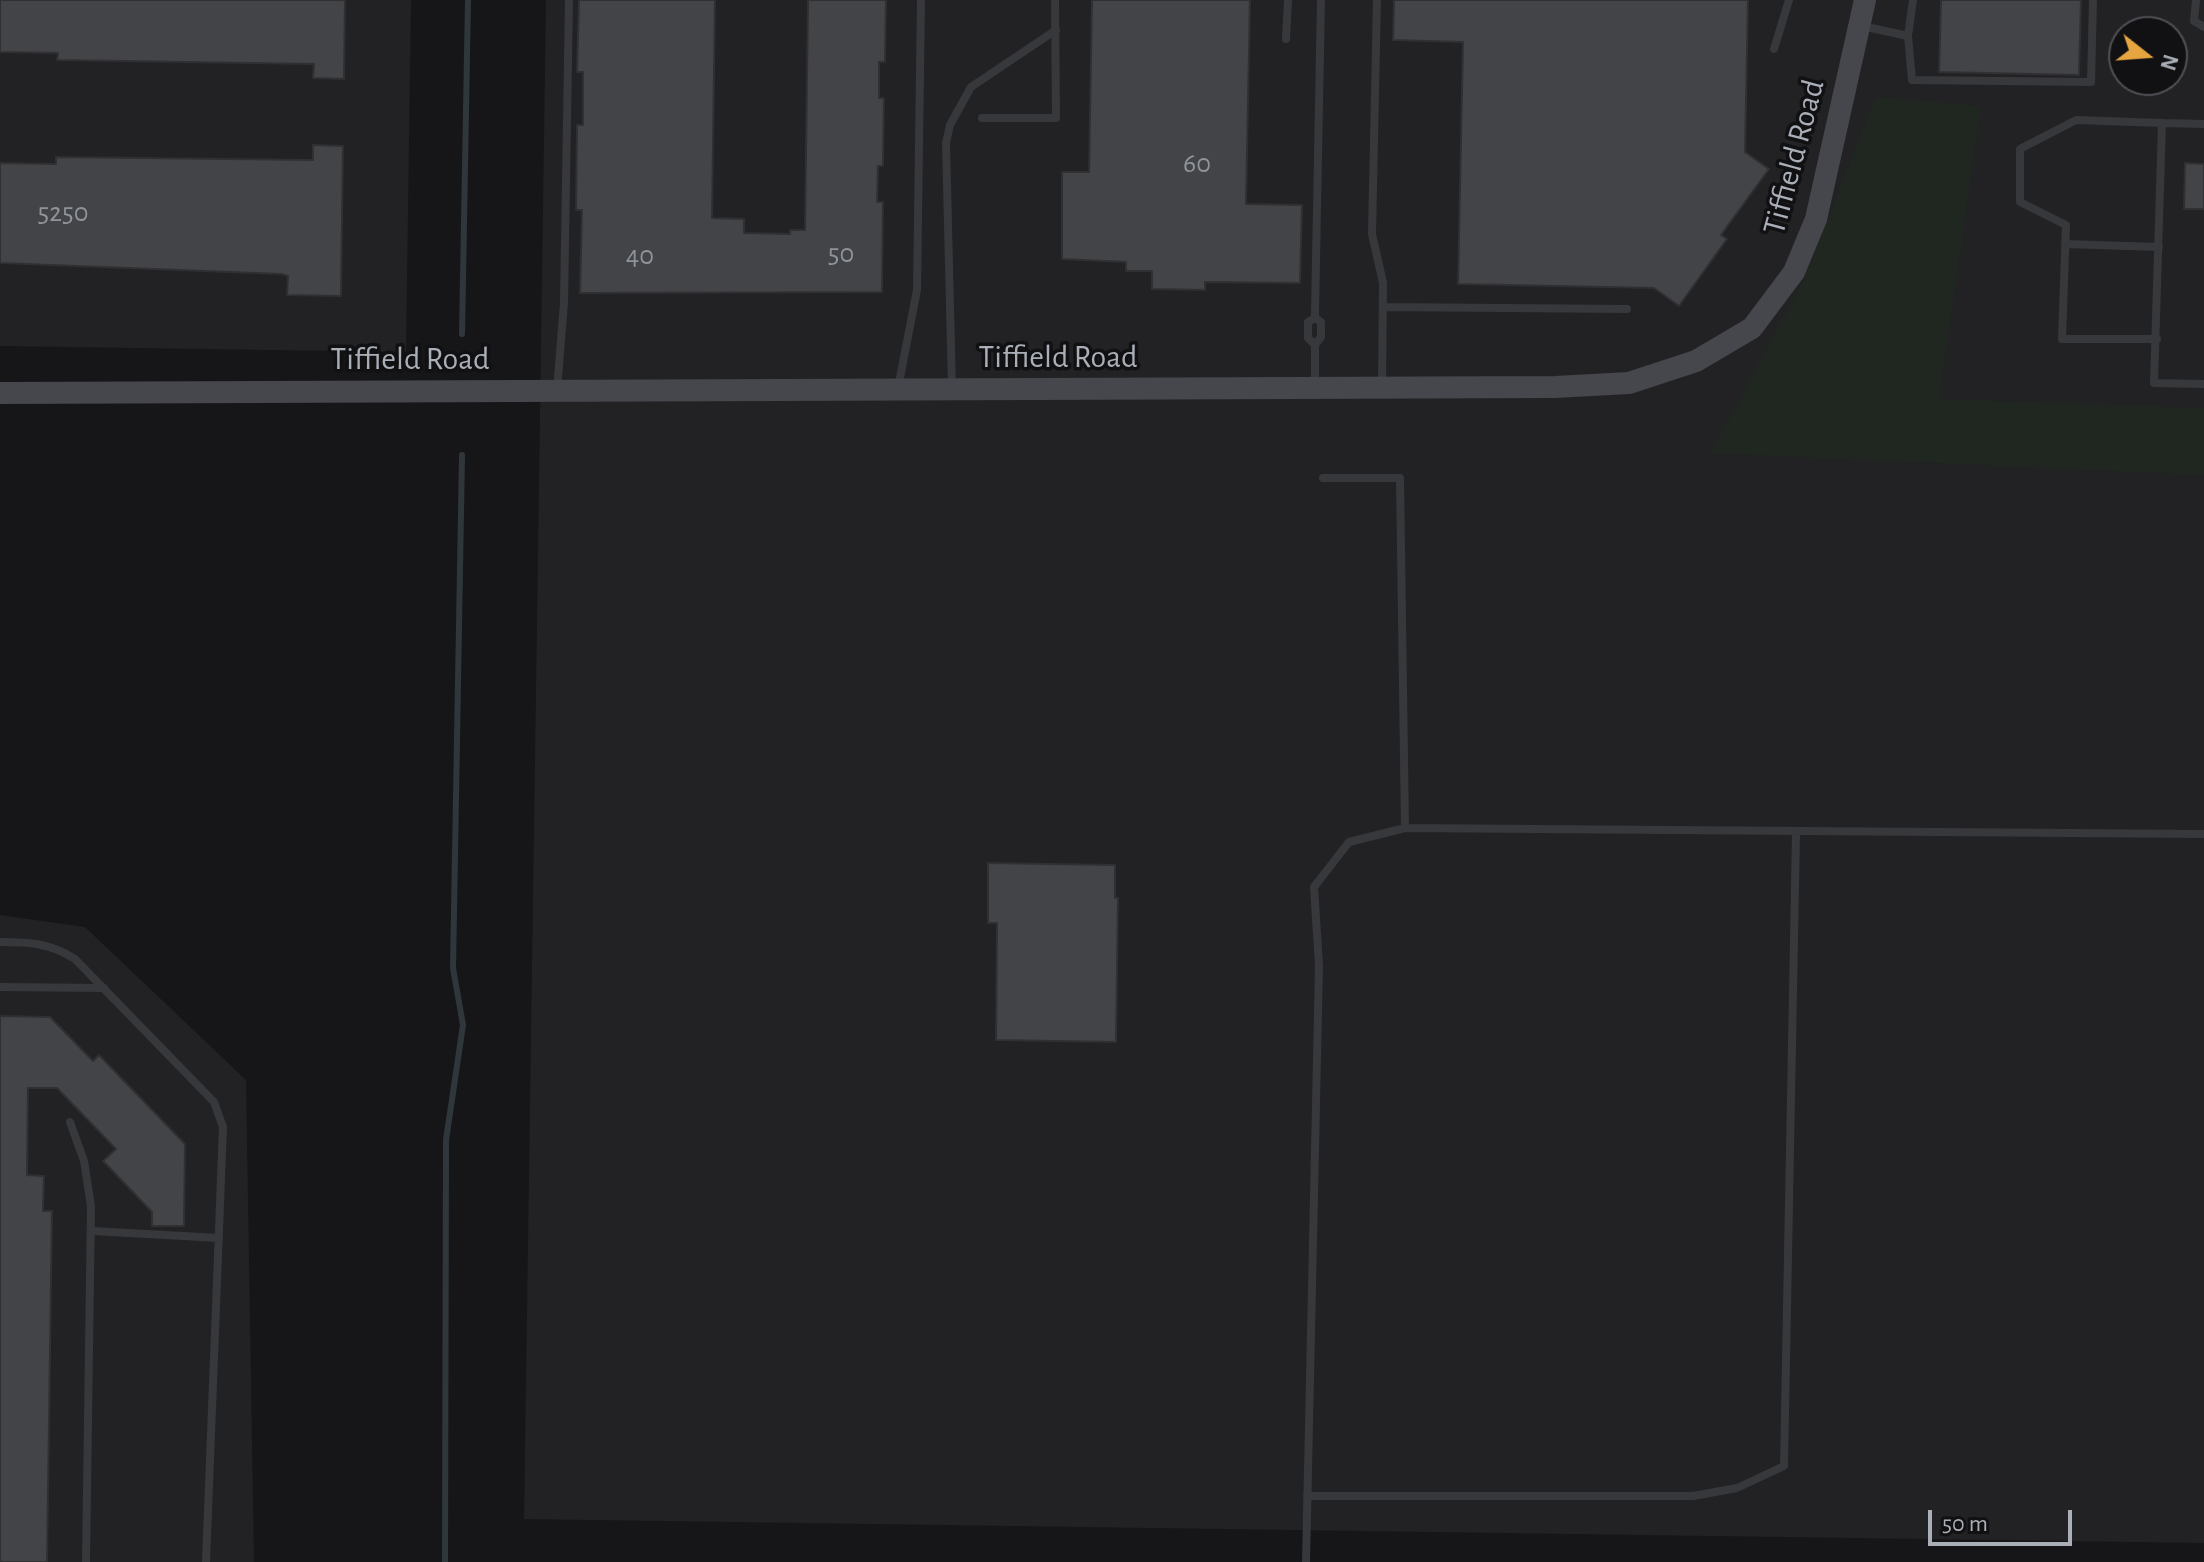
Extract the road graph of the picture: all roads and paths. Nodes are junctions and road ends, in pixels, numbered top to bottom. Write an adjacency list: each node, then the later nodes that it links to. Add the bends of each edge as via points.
1 (569, 0): 31 (lane, via 564,303)
2 (921, 0): 29 (lane, via 917,290)
3 (1055, 0): 14 (lane)
4 (1288, 0): 16 (lane)
5 (1321, 0): 27 (lane, via 1315,318 1308,322 1308,338 1315,345)
6 (1377, 0): 23 (lane, via 1372,234)
7 (1789, 0): 17 (lane)
8 (1865, 0): 12 (street, Tiffield Road)
9 (1913, 0): 15 (lane)
10 (2093, 0): 15 (lane, via 2091,82 1912,80)
11 (2196, 0): 13 (lane, via 2194,21)
12 (1860, 26): 15 (lane); 28 (street, Tiffield Road, via 1816,219 1794,272 1752,328 1696,361 1629,383)
13 (2204, 27)
14 (1056, 30): 18 (lane, via 1056,118); 30 (lane, via 971,87 950,125 946,143)
15 (1908, 36)
16 (1286, 39)
17 (1774, 49)
18 (982, 118)
19 (2162, 123): 20 (lane); 21 (lane, via 2076,120 2020,149 2020,202 2066,225); 22 (lane)
20 (2204, 124)
21 (2065, 244): 22 (lane); 25 (lane, via 2062,339)
22 (2159, 247): 25 (lane)
23 (1383, 307): 24 (lane); 28 (lane)
24 (1627, 309)
25 (2157, 339): 26 (lane, via 2154,383)
26 (2204, 384)
27 (1315, 388): 28 (street, Tiffield Road); 30 (street, Tiffield Road)
28 (1382, 388)
29 (898, 389): 30 (street, Tiffield Road); 31 (street, Tiffield Road)
30 (952, 389)
31 (556, 390): 32 (street, Tiffield Road)
32 (0, 393)
33 (1323, 478): 34 (lane, via 1400,478)
34 (1405, 828): 35 (lane); 43 (lane, via 1349,842 1314,887 1319,966)
35 (1796, 833): 36 (lane); 43 (lane, via 1784,1466 1737,1488 1693,1496)
36 (2204, 834)
37 (0, 942): 39 (lane, via 56,947)
38 (0, 987): 39 (lane)
39 (105, 988): 42 (lane, via 220,1114)
40 (70, 1122): 41 (lane, via 84,1161)
41 (92, 1231): 42 (lane); 44 (lane)
42 (219, 1238): 45 (lane)
43 (1307, 1496): 46 (lane)
44 (86, 1562)
45 (206, 1562)
46 (1306, 1562)

